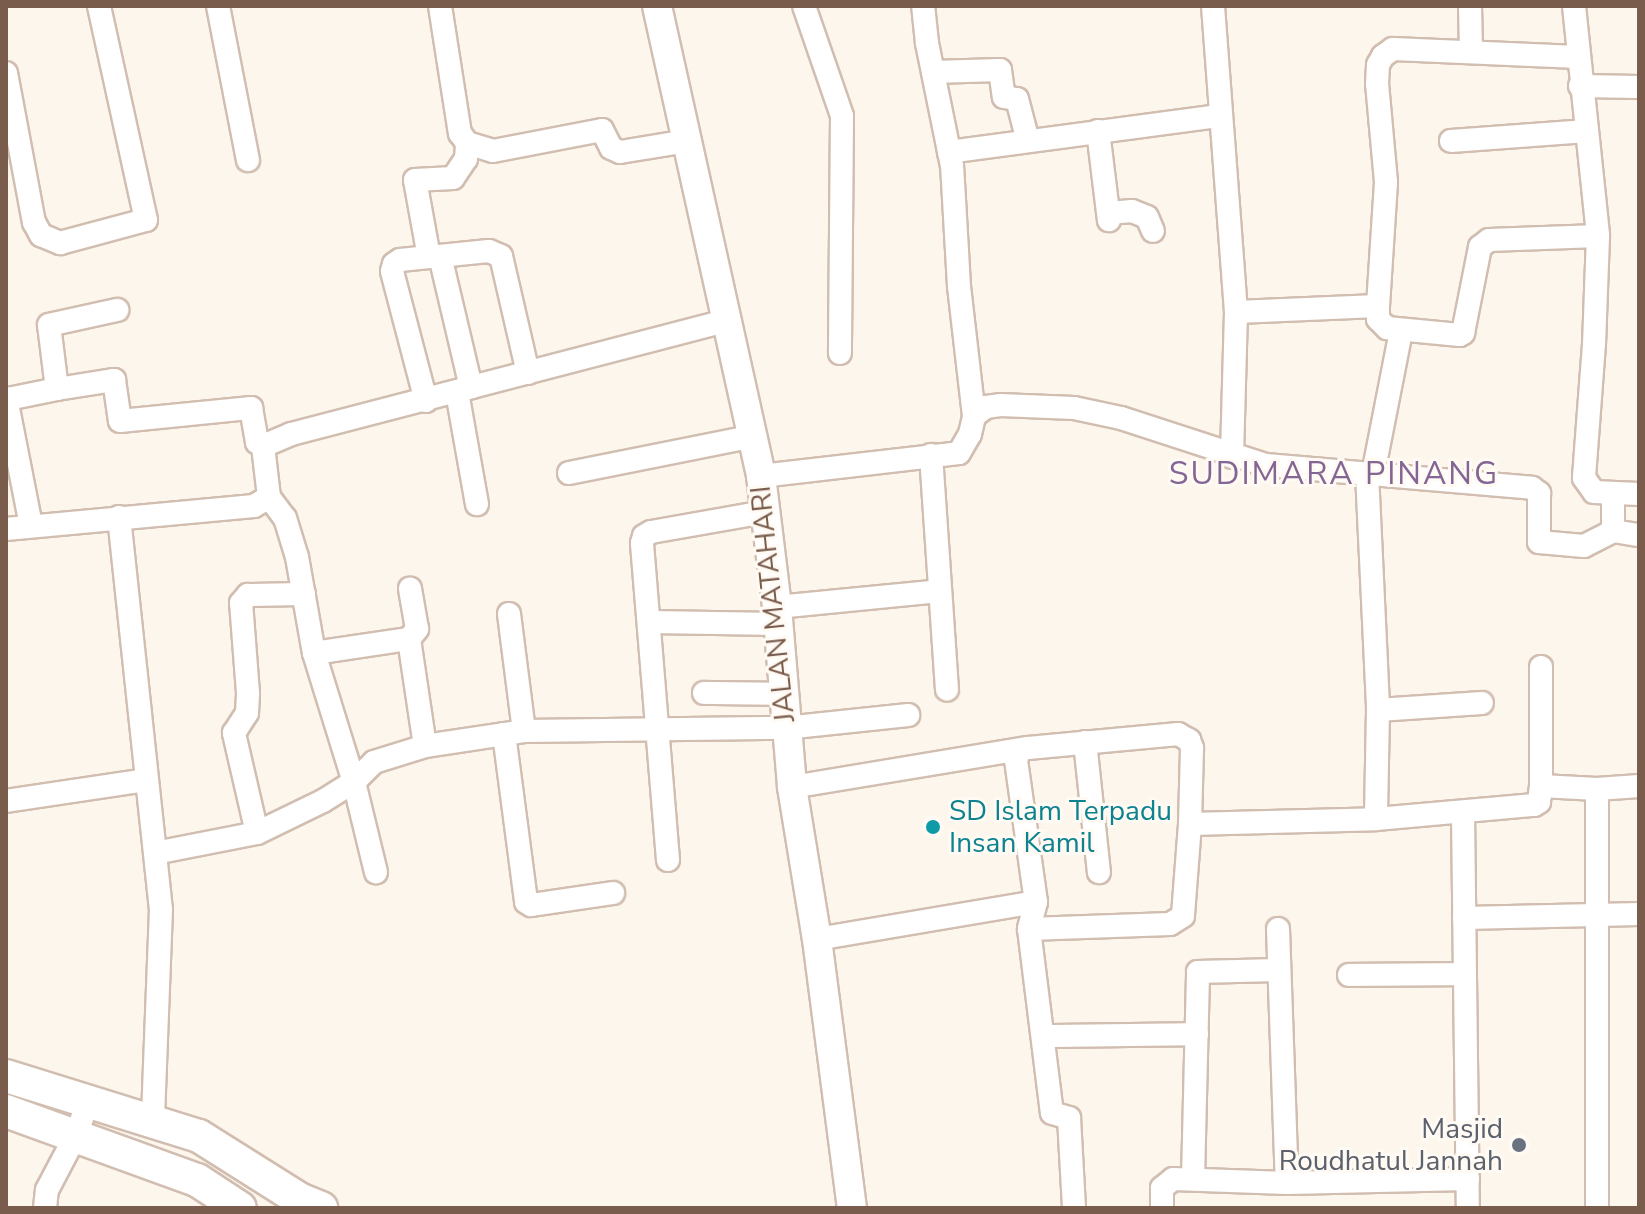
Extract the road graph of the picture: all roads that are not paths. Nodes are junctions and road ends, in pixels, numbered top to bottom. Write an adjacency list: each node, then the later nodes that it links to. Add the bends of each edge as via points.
1 (99, 6): 13 (street, via 146,220 60,243 41,235 34,222)
2 (218, 6): 24 (street)
3 (440, 6): 22 (street, via 460,133)
4 (657, 6): 19 (street, JALAN MATAHARI)
5 (804, 6): 33 (street, via 842,116)
6 (923, 6): 12 (street)
7 (1213, 6): 16 (street)
8 (1470, 6): 10 (street)
9 (1574, 6): 11 (street)
10 (1471, 51): 11 (street); 28 (street, via 1393,49 1378,65 1386,182)
11 (1578, 57): 14 (street)
12 (933, 72): 20 (street, via 1000,70 1004,97 1017,99); 23 (street)
13 (6, 73)
14 (1580, 86): 15 (street); 18 (street)
15 (1639, 87)
16 (1220, 116): 17 (street); 30 (street)
17 (1098, 131): 20 (street); 25 (street, via 1109,216 1132,211 1147,217)
18 (1587, 131): 21 (street); 26 (street)
19 (688, 141): 22 (street, via 620,152 611,148 602,130 493,151); 31 (street, JALAN MATAHARI)
20 (1028, 141): 23 (street)
21 (1451, 141)
22 (467, 143): 27 (street, via 466,159 453,178 415,180)
23 (949, 152): 39 (street)
24 (248, 160)
25 (1153, 231)
26 (1598, 236): 32 (street, via 1489,240 1480,247 1463,333); 47 (street, via 1584,478 1589,490)
27 (434, 257): 34 (street, via 489,251 501,256); 36 (street); 38 (street, via 400,260 392,271)
28 (1378, 306): 30 (street); 32 (street, via 1382,325)
29 (117, 310): 35 (street, via 49,325)
30 (1236, 312): 43 (street)
31 (729, 320): 34 (street); 40 (street, JALAN MATAHARI)
32 (1401, 331): 45 (street)
33 (840, 353)
34 (528, 373): 36 (street)
35 (57, 389): 37 (street); 41 (street, via 114,380 120,421 251,408 257,442)
36 (464, 390): 38 (street); 50 (street)
37 (7, 398): 53 (street)
38 (426, 401): 41 (street, via 291,434)
39 (974, 416): 42 (street, via 959,453); 43 (street, via 1000,405 1074,408 1121,418)
40 (754, 436): 44 (street); 46 (street, JALAN MATAHARI)
41 (263, 446): 49 (street)
42 (931, 455): 46 (street); 58 (street)
43 (1232, 457): 45 (street)
44 (569, 473)
45 (1370, 474): 55 (street, via 1536,490 1539,542 1584,546); 70 (street)
46 (761, 476): 51 (street, JALAN MATAHARI)
47 (1613, 493): 48 (street); 55 (street)
48 (1639, 494)
49 (269, 497): 52 (street, via 254,506); 59 (street, via 285,518)
50 (477, 504)
51 (765, 512): 61 (street, JALAN MATAHARI); 62 (street, via 644,536)
52 (119, 517): 53 (street); 78 (street)
53 (31, 526): 54 (street)
54 (6, 529)
55 (1613, 531): 56 (street)
56 (1639, 535)
57 (410, 589): 63 (street, via 417,629)
58 (939, 591): 61 (street); 66 (street)
59 (304, 594): 64 (street); 88 (street, via 248,595 241,603 247,713 234,733)
60 (509, 614): 74 (street)
61 (778, 616): 62 (street); 68 (street, JALAN MATAHARI)
62 (650, 622): 73 (street)
63 (409, 639): 64 (street); 76 (street)
64 (314, 653): 79 (street)
65 (1541, 667): 80 (street)
66 (947, 689)
67 (704, 693): 68 (street)
68 (782, 694): 72 (street, JALAN MATAHARI)
69 (1482, 703): 70 (street)
70 (1378, 710): 86 (street)
71 (908, 715): 72 (street)
72 (785, 728): 73 (street); 82 (street, JALAN MATAHARI)
73 (655, 729): 74 (street); 90 (street)
74 (514, 733): 76 (street); 93 (street, via 526,902)
75 (1085, 742): 77 (street); 87 (street, via 1178,734 1189,740); 92 (street)
76 (425, 746): 79 (street, via 374,762)
77 (1020, 750): 82 (street); 94 (street, via 1016,760)
78 (146, 780): 84 (street); 89 (street)
79 (354, 782): 88 (street); 91 (street)
80 (1541, 786): 83 (street); 85 (street, via 1534,805)
81 (1639, 786): 83 (street)
82 (792, 787): 100 (street, JALAN MATAHARI)
83 (1597, 789): 96 (street)
84 (6, 801)
85 (1463, 813): 86 (street); 97 (street)
86 (1376, 819): 87 (street)
87 (1190, 824): 98 (street, via 1183,916 1178,921)
88 (257, 833): 89 (street)
89 (155, 853): 109 (street, via 161,909)
90 (668, 860)
91 (376, 872)
92 (1099, 872)
93 (613, 893)
94 (1036, 902): 98 (street); 100 (street)
95 (1639, 914): 96 (street)
96 (1595, 915): 97 (street); 121 (street)
97 (1464, 918): 102 (street)
98 (1029, 929): 105 (street)
99 (1278, 929): 101 (street)
100 (817, 939): 117 (street, JALAN MATAHARI)
101 (1277, 970): 104 (street, via 1198,972); 113 (street)
102 (1465, 974): 103 (street); 112 (street)
103 (1349, 975)
104 (1197, 1034): 105 (street); 111 (street)
105 (1044, 1036): 118 (street, via 1052,1113 1069,1118)
106 (6, 1076): 107 (main road)
107 (88, 1102): 109 (main road); 110 (street)
108 (6, 1111): 110 (main road)
109 (153, 1122): 116 (main road, via 199,1136)
110 (76, 1135): 114 (street, via 47,1190); 115 (main road, via 197,1180)
111 (1193, 1179): 113 (street); 119 (street, via 1167,1182)
112 (1468, 1179): 113 (street); 120 (street)
113 (1287, 1183)
114 (45, 1208)
115 (240, 1208)
116 (321, 1208)
117 (852, 1208)
118 (1074, 1208)
119 (1162, 1208)
120 (1468, 1208)
121 (1597, 1208)

